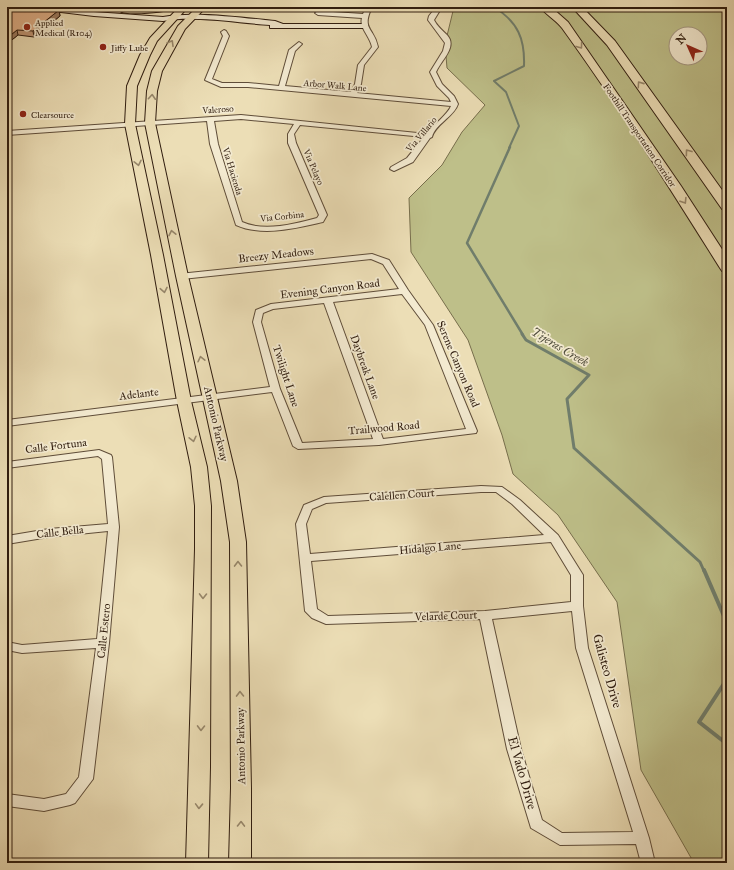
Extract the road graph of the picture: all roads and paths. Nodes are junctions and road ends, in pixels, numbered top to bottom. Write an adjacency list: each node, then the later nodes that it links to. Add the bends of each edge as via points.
1 (36, 7): 14 (main road)
2 (82, 7): 11 (main road)
3 (172, 7): 11 (main road)
4 (184, 7): 15 (main road)
5 (202, 7): 16 (main road, Antonio Parkway)
6 (369, 7): 13 (street)
7 (439, 7): 24 (street, via 431,20 449,44 433,72 439,85 448,91)
8 (536, 7): 17 (highway)
9 (545, 7): 17 (highway, Foothill Transportation Corridor)
10 (577, 7): 32 (highway, one-way to 10, via 611,43)
11 (124, 11): 15 (main road, via 167,14)
12 (318, 13): 13 (street)
13 (365, 16): 18 (street)
14 (134, 17): 15 (main road); 20 (main road, via 151,20 156,24)
15 (173, 17): 16 (main road); 20 (main road)
16 (190, 18): 18 (main road, via 200,21 271,26); 27 (main road, Antonio Parkway, one-way to 16, via 152,91 157,71 173,41)
17 (564, 24): 36 (highway, Foothill Transportation Corridor, one-way to 36, via 675,186)
18 (364, 26): 23 (street, via 373,38 375,46 361,65)
19 (224, 32): 22 (street, Arbor Walk Lane, via 226,36 208,80 214,84)
20 (153, 40): 28 (main road, via 132,86)
21 (299, 44): 22 (street, via 292,50)
22 (281, 89): 23 (street, Arbor Walk Lane)
23 (353, 95): 24 (street, Arbor Walk Lane)
24 (455, 104): 30 (street, Via Villario, via 453,110 436,126)
25 (210, 118): 26 (street, Valeroso, via 241,116); 27 (street, Valeroso); 34 (street, Via Hacienda, via 214,144 239,223)
26 (299, 122): 30 (street, Valeroso); 33 (street, Via Pelayo, via 292,134 292,143 323,215)
27 (150, 123): 28 (street, Valeroso); 37 (main road, Antonio Parkway, one-way to 27)
28 (130, 124): 29 (street, Valeroso); 43 (main road, one-way to 43, via 159,262)
29 (7, 133)
30 (430, 136): 31 (street, Via Villario, via 410,160)
31 (394, 169)
32 (727, 206)
33 (320, 220): 34 (street, Via Corbina, via 256,229)
34 (245, 227)
35 (372, 256): 37 (street, Breezy Meadows); 38 (street, Serene Canyon Road, via 386,262)
36 (727, 268)
37 (182, 276): 42 (main road, Antonio Parkway, one-way to 37)
38 (404, 291): 39 (street, Evening Canyon Road); 45 (street, Serene Canyon Road, via 429,325)
39 (328, 301): 40 (street, Evening Canyon Road, via 271,307); 46 (street, Daybreak Lane)
40 (259, 312): 41 (street, Twilight Lane, via 257,322)
41 (275, 389): 42 (street, Adelante); 47 (street, Twilight Lane)
42 (210, 397): 43 (street, Adelante); 62 (main road, Antonio Parkway, one-way to 42, via 238,542 229,481)
43 (184, 401): 44 (street, Adelante); 61 (main road, one-way to 61, via 199,467 203,506)
44 (7, 423)
45 (472, 431): 46 (street, Trailwood Road)
46 (379, 442): 47 (street, Trailwood Road)
47 (298, 446)
48 (107, 457): 49 (street, Calle Fortuna, via 99,453); 51 (street, Calle Estero)
49 (7, 465)
50 (498, 489): 52 (street, Galisteo Drive, via 516,502); 54 (street, Calellen Court, via 324,500 308,507 301,524)
51 (114, 527): 53 (street, Calle Bella); 57 (street, Calle Estero)
52 (554, 538): 54 (street, Hidalgo Lane); 55 (street, Galisteo Drive, via 577,575)
53 (7, 540)
54 (306, 558): 56 (street, Velarde Court, via 311,611 326,620)
55 (577, 606): 56 (street, Velarde Court); 60 (street, Galisteo Drive, via 582,648)
56 (485, 615): 60 (street, El Vado Drive, via 514,749 536,824 560,839)
57 (103, 643): 58 (street, via 22,649); 59 (street, Calle Estero, via 86,780 70,799 44,805)
58 (7, 646)
59 (7, 800)
60 (642, 838): 63 (street, Galisteo Drive)
61 (197, 863)
62 (240, 863)
63 (648, 863)

